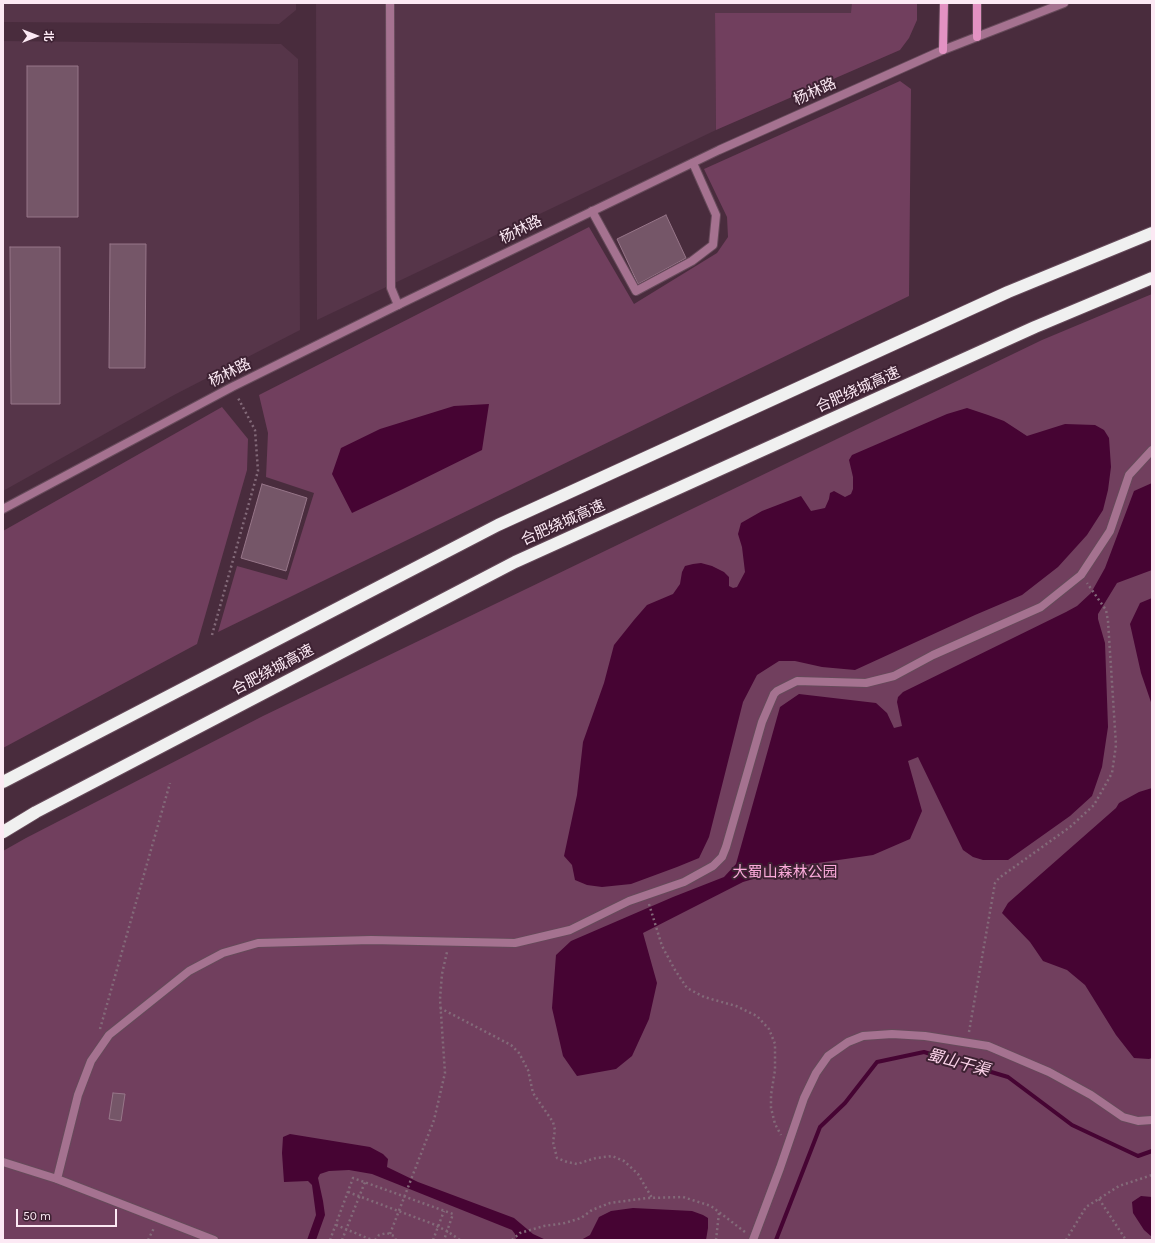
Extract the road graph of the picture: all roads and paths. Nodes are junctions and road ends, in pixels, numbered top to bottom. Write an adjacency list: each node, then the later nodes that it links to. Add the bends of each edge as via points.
1 (390, 3): 11 (street, via 391,288)
2 (944, 3): 6 (main road)
3 (977, 3): 5 (main road)
4 (1064, 3): 5 (street, 杨林路)
5 (977, 37): 6 (street, 杨林路)
6 (943, 50): 7 (street, 杨林路)
7 (693, 163): 8 (street, 杨林路); 8 (street, via 716,215 713,245 692,261 636,291)
8 (592, 212): 11 (street, 杨林路)
9 (1152, 233): 17 (highway, 合肥绕城高速, via 1001,296 498,525)
10 (1152, 278): 19 (highway, 合肥绕城高速, via 1035,327 515,562 36,812)
11 (398, 305): 12 (street, 杨林路)
12 (232, 387): 14 (street, 杨林路); 16 (path, via 256,430 258,470)
13 (1152, 450): 15 (street, via 1129,474 1110,531)
14 (3, 509)
15 (1081, 574): 20 (street, via 1041,606 933,655 894,676 866,684 797,681 779,689 774,694 762,722 722,857 713,866 684,882); 24 (path, via 1106,610 1108,621 1116,745 1112,773 1094,805 1070,827 995,883)
16 (212, 635)
17 (3, 782)
18 (170, 784): 23 (path)
19 (3, 832)
20 (646, 895): 21 (street, via 570,930 515,943); 26 (path, via 662,946 687,988 704,997 736,1006 757,1016 769,1029 775,1044 771,1108 775,1124)
21 (449, 942): 22 (path, via 442,974); 29 (street, via 371,940 258,943 223,953 189,971 109,1035 91,1061 78,1095)
22 (440, 1008): 33 (path, via 511,1045 518,1053 528,1070 533,1093 553,1122 553,1142 557,1158 577,1164 612,1156 624,1161 638,1174); 35 (path, via 445,1073 434,1120)
23 (99, 1031)
24 (968, 1042): 25 (street, via 988,1046 1049,1072 1091,1095 1123,1117 1138,1121); 26 (street, via 892,1034 863,1036 848,1042 828,1056 816,1073)
25 (1152, 1120)
26 (787, 1146): 43 (street)
27 (3, 1162): 29 (street)
28 (1152, 1175): 34 (path, via 1119,1186)
29 (57, 1179): 44 (street)
30 (365, 1182): 31 (path, via 353,1178); 32 (path); 36 (path)
31 (348, 1192): 32 (path); 38 (path)
32 (359, 1196): 35 (path); 40 (path)
33 (652, 1198): 37 (path, via 683,1197 711,1206); 42 (path, via 610,1203 592,1210 581,1218 520,1233)
34 (1099, 1199): 53 (path, via 1086,1207); 54 (path)
35 (399, 1211): 39 (path); 41 (path)
36 (444, 1211): 39 (path); 50 (path, via 453,1214)
37 (719, 1213): 43 (path); 52 (path)
38 (336, 1225): 40 (path); 45 (path)
39 (438, 1227): 49 (path); 51 (path)
40 (346, 1229): 46 (path); 47 (path)
41 (390, 1234): 47 (path, via 383,1233); 48 (path)
42 (513, 1239)
43 (753, 1239)
44 (214, 1240)
45 (330, 1240)
46 (342, 1240)
47 (374, 1240)
48 (396, 1240)
49 (433, 1240)
50 (444, 1240)
51 (460, 1240)
52 (716, 1240)
53 (1066, 1240)
54 (1126, 1240)

